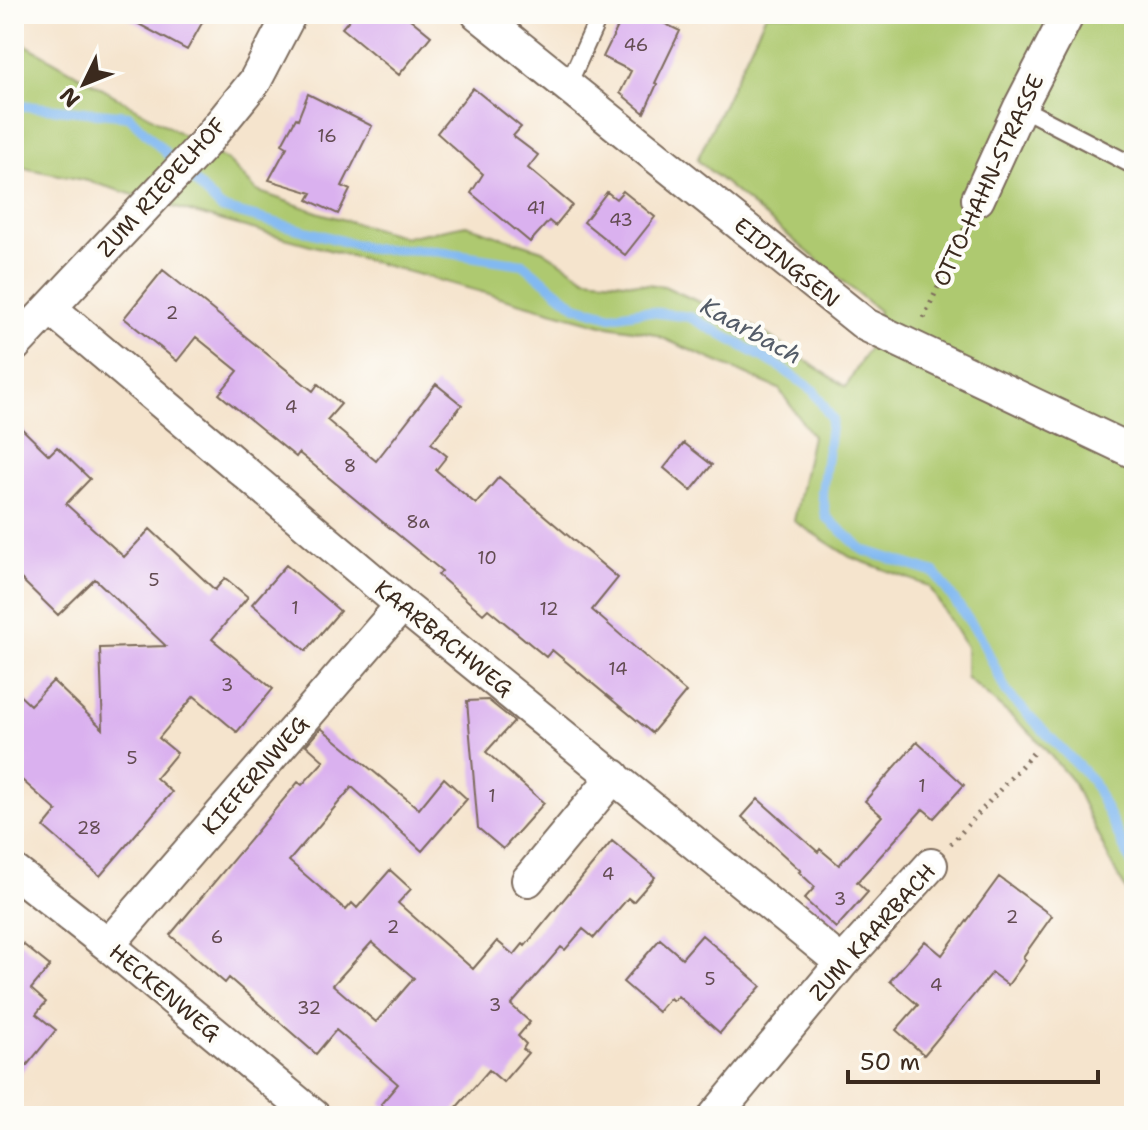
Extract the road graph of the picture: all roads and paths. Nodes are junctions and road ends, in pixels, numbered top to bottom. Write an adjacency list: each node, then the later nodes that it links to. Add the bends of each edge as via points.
1 (290, 14): 9 (street, ZUM RIEPELHOF, via 255,81 203,145)
2 (478, 14): 5 (street, EIDINGSEN)
3 (600, 14): 5 (lane)
4 (1068, 14): 6 (street, OTTO-HAHN-STRASSE)
5 (567, 87): 11 (street, EIDINGSEN, via 866,325)
6 (1020, 107): 7 (lane); 8 (street, OTTO-HAHN-STRASSE)
7 (1134, 166)
8 (978, 199): 11 (path, OTTO-HAHN-STRASSE)
9 (50, 308): 10 (street, ZUM RIEPELHOF); 13 (street, KAARBACHWEG)
10 (14, 346)
11 (910, 348): 12 (street, EIDINGSEN)
12 (1134, 452)
13 (402, 605): 15 (street, KAARBACHWEG); 19 (street, KIEFERNWEG)
14 (1034, 752): 16 (path, ZUM KAARBACH)
15 (614, 776): 18 (street); 20 (street, KAARBACHWEG)
16 (931, 865): 20 (street, ZUM KAARBACH)
17 (15, 874): 19 (street, HECKENWEG)
18 (528, 880)
19 (108, 945): 21 (street, HECKENWEG)
20 (842, 963): 22 (street, ZUM KAARBACH)
21 (314, 1116)
22 (715, 1116)

